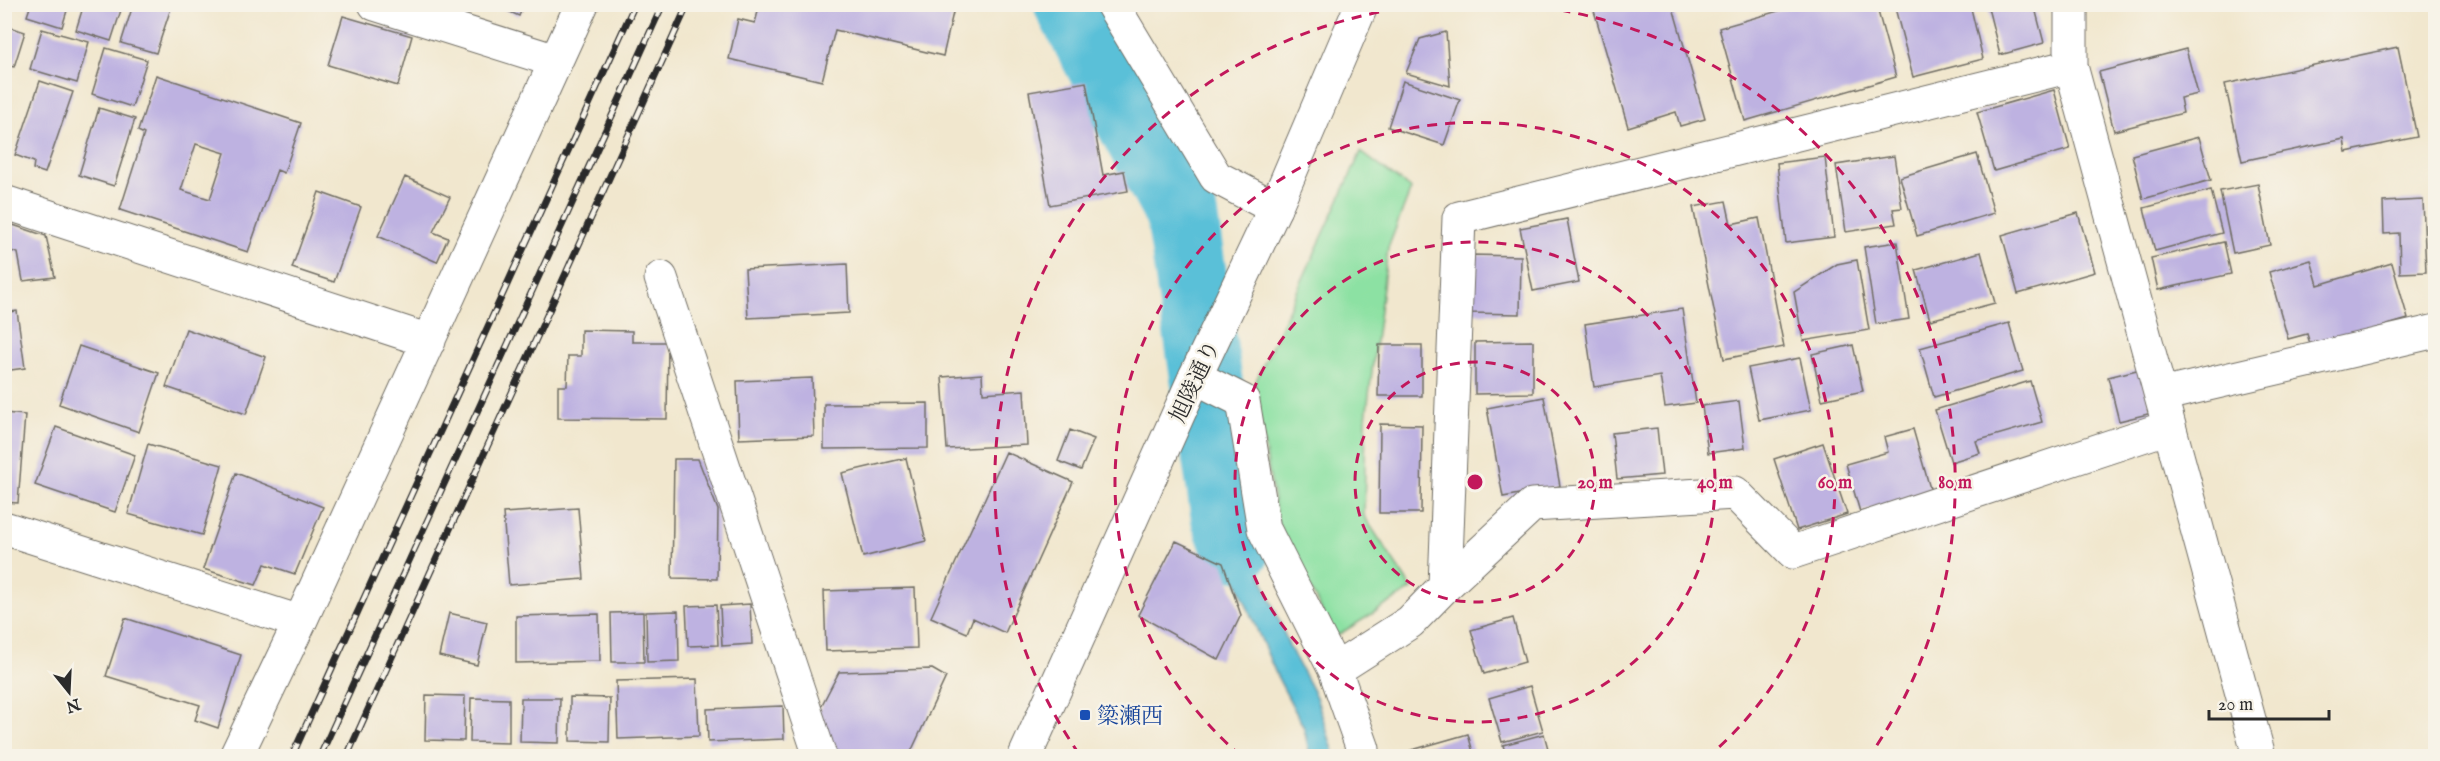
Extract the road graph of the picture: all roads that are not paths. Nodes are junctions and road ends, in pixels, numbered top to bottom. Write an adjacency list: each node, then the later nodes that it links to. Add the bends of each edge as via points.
1 (375, 4): 6 (street)
2 (582, 4): 6 (street)
3 (1112, 4): 9 (street, via 1216,177)
4 (1362, 4): 9 (street, 旭陵通り)
5 (2071, 4): 7 (street)
6 (556, 61): 12 (street)
7 (2071, 66): 14 (street); 17 (street, via 1460,218)
8 (4, 202): 12 (street)
9 (1275, 208): 13 (street, 旭陵通り)
10 (661, 278): 21 (street)
11 (2436, 330): 14 (street)
12 (429, 341): 18 (street)
13 (1195, 377): 19 (street, via 1243,401 1264,529); 22 (street, 旭陵通り)
14 (2161, 394): 15 (street)
15 (2169, 427): 17 (street, via 1793,552 1735,493 1532,505); 24 (street)
16 (4, 528): 18 (street)
17 (1445, 586): 19 (street, via 1410,621)
18 (300, 622): 20 (street)
19 (1335, 670): 23 (street, via 1363,749)
20 (236, 756)
21 (820, 756)
22 (1025, 756)
23 (1362, 756)
24 (2259, 756)

